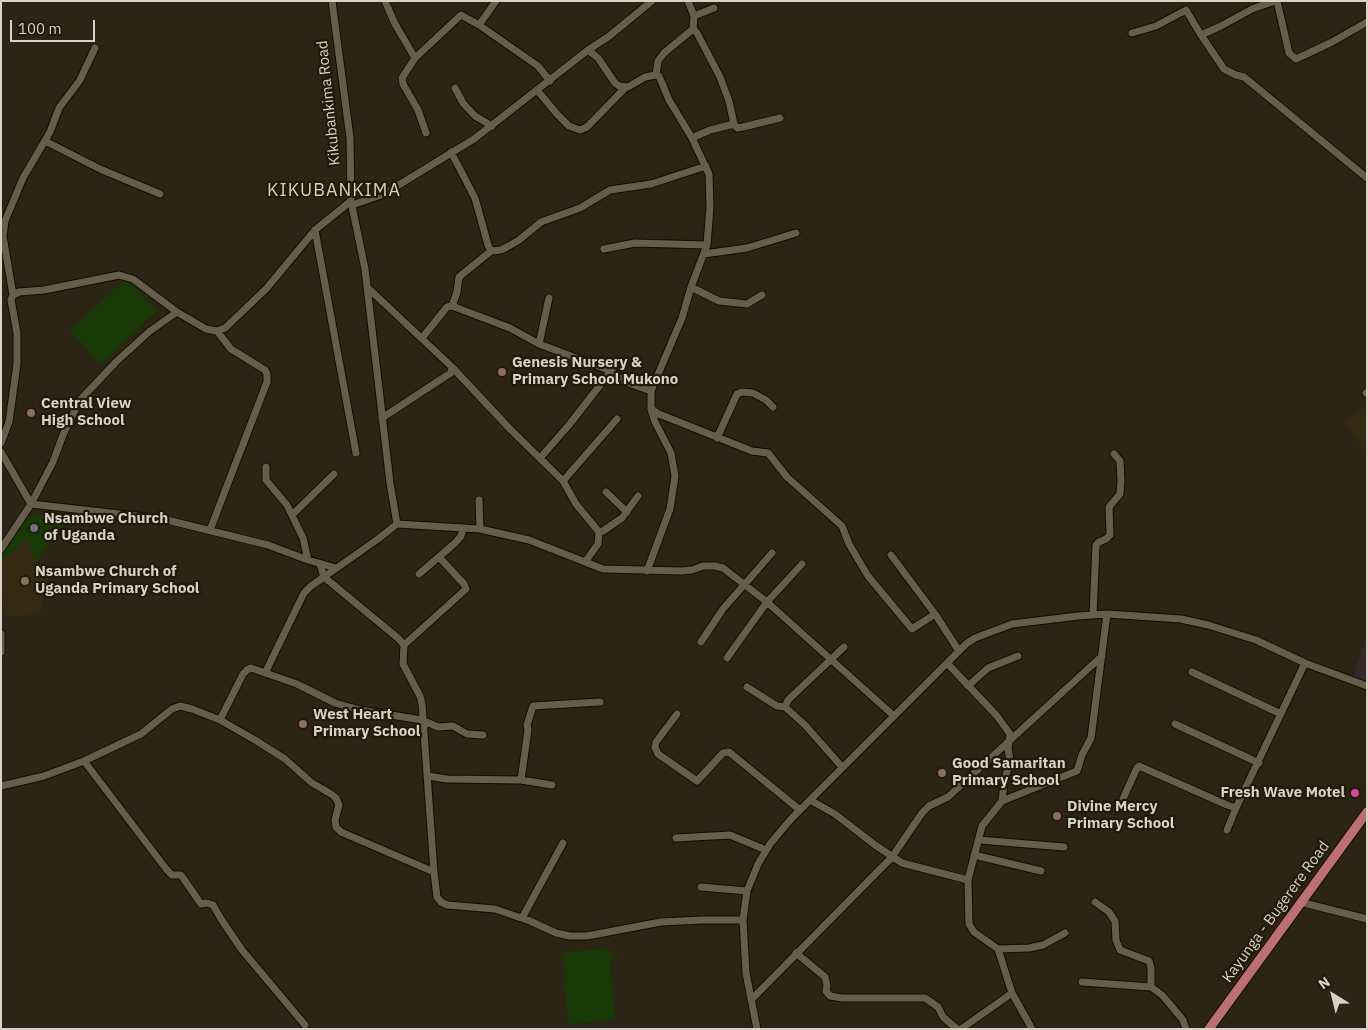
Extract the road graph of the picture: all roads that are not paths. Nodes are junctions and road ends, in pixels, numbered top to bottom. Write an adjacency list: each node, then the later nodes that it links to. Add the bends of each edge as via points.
1 (332, 1): 32 (street, Kikubankima Road, via 350,138)
2 (385, 1): 16 (street)
3 (496, 1): 10 (street)
4 (652, 1): 15 (street)
5 (688, 1): 8 (street)
6 (1276, 1): 9 (street, via 1289,53 1296,59); 13 (street, via 1252,8)
7 (714, 8): 8 (street)
8 (694, 16): 11 (street)
9 (1367, 22)
10 (479, 25): 16 (street, via 461,15); 18 (street, via 538,66)
11 (693, 29): 17 (street, via 664,53 658,61); 23 (street, via 720,77)
12 (1132, 33): 13 (street, via 1156,26 1186,10)
13 (1200, 36): 30 (street, via 1224,69 1244,78)
14 (96, 48): 27 (street, via 80,80 59,108)
15 (588, 50): 18 (street); 20 (street, via 598,58 614,83)
16 (415, 58): 25 (street, via 402,78)
17 (656, 75): 20 (street); 26 (street)
18 (550, 80): 21 (street)
19 (455, 88): 24 (street, via 463,103)
20 (625, 88): 21 (street, via 580,130 569,126)
21 (537, 90): 24 (street)
22 (780, 118): 23 (street, via 738,128)
23 (734, 124): 26 (street)
24 (492, 126): 28 (street)
25 (426, 132)
26 (692, 138): 29 (street)
27 (45, 141): 31 (street); 42 (street, via 23,178 4,230)
28 (451, 152): 32 (street, via 384,194); 37 (street, via 475,198)
29 (706, 166): 35 (street, via 710,185); 37 (street, via 652,184 610,190 580,208 541,222 507,247)
30 (1367, 178)
31 (160, 194)
32 (351, 203): 33 (street); 40 (street, Kikubankima Road)
33 (315, 230): 46 (street, via 249,307); 59 (street)
34 (796, 233): 38 (street, via 747,248)
35 (707, 245): 36 (street, via 635,243); 38 (street)
36 (604, 249)
37 (491, 250): 44 (street, via 458,277)
38 (704, 254): 39 (street)
39 (690, 287): 41 (street, via 719,301 747,304); 51 (street, via 682,318)
40 (368, 288): 47 (street); 54 (street, Kikubankima Road)
41 (762, 294)
42 (13, 295): 45 (street, via 119,275 133,279); 57 (street, via 18,364 9,422)
43 (549, 298): 48 (street)
44 (452, 306): 47 (street, via 447,307); 48 (street, via 510,328)
45 (177, 312): 46 (street, via 206,329); 68 (street, via 150,331 80,400)
46 (217, 331): 74 (street, via 231,349 265,370 267,382)
47 (422, 338): 49 (street)
48 (539, 344): 50 (street)
49 (452, 367): 54 (street, via 451,373); 61 (street)
50 (611, 371): 51 (street, via 623,381); 61 (street)
51 (651, 392): 53 (street)
52 (772, 407): 56 (street, via 753,393 737,394)
53 (650, 409): 56 (street); 85 (street, via 671,453 675,476 670,509)
54 (382, 418): 71 (street, Kikubankima Road)
55 (617, 419): 64 (street)
56 (717, 438): 90 (street, via 752,451 768,453 787,477 842,526 868,576 912,629)
57 (1, 443)
58 (1, 452): 68 (street)
59 (356, 453)
60 (1114, 454): 92 (street, via 1120,461 1120,494 1108,508 1110,536 1096,545)
61 (540, 458): 64 (street)
62 (266, 467): 70 (street, via 266,480)
63 (334, 474): 70 (street)
64 (563, 481): 75 (street, via 576,504)
65 (606, 492): 69 (street)
66 (638, 496): 69 (street)
67 (479, 500): 72 (street)
68 (31, 504): 74 (street, via 164,519); 76 (street)
69 (628, 512): 75 (street)
70 (292, 515): 80 (street, via 303,538)
71 (397, 524): 73 (street); 84 (street)
72 (480, 528): 73 (street); 81 (street, via 529,540)
73 (463, 529): 79 (street, via 461,536)
74 (210, 530): 80 (street, via 268,545)
75 (599, 532): 81 (street, via 598,544)
76 (1, 548)
77 (772, 553): 88 (street)
78 (891, 555): 90 (street)
79 (439, 557): 86 (street); 96 (street, via 466,588)
80 (308, 560): 82 (street)
81 (585, 562): 85 (street, via 603,570)
82 (320, 564): 84 (street); 87 (street)
83 (802, 564): 89 (street)
84 (336, 568): 87 (street)
85 (647, 571): 88 (street, via 681,571 714,566 723,568)
86 (419, 574)
87 (324, 577): 96 (street); 107 (street, via 304,593)
88 (744, 584): 89 (street); 94 (street)
89 (767, 602): 102 (street); 103 (street)
90 (935, 614): 98 (street)
91 (1107, 614): 92 (street); 101 (street); 105 (street, via 1181,619 1208,625 1256,640)
92 (1093, 615): 98 (street, via 1012,624 975,638)
93 (1, 634): 95 (street)
94 (702, 642)
95 (2, 643): 99 (street)
96 (404, 646): 117 (street, via 403,664 420,696)
97 (844, 646): 103 (street)
98 (959, 651): 104 (street)
99 (1, 652)
100 (1018, 656): 108 (street, via 988,668)
101 (1102, 656): 120 (street); 129 (street, via 1091,738 1077,771)
102 (727, 658)
103 (830, 659): 112 (street, via 788,700); 115 (street)
104 (947, 663): 108 (street); 115 (street)
105 (1305, 663): 109 (street); 114 (street)
106 (1192, 672): 114 (street)
107 (265, 673): 116 (street, via 251,668 247,670); 117 (street, via 335,703)
108 (968, 686): 120 (street, via 1008,730)
109 (1367, 686)
110 (747, 688): 112 (street, via 777,706)
111 (600, 702): 125 (street, via 532,706 524,727)
112 (785, 707): 123 (street)
113 (677, 714): 132 (street, via 656,742 658,754 697,781 724,753 729,752)
114 (1281, 714): 122 (street)
115 (894, 716): 123 (street)
116 (220, 720): 121 (street, via 180,706 141,734); 143 (street, via 285,759 312,783 336,798 339,805 336,827 341,832)
117 (422, 720): 119 (street, via 438,727 453,726 467,734); 124 (street)
118 (1174, 724): 122 (street)
119 (483, 735)
120 (1010, 741): 129 (street, via 1010,760); 141 (street, via 948,796 929,806)
121 (84, 761): 127 (street, via 44,776); 159 (street, via 167,870 172,875 181,875 201,904 213,905 242,950)
122 (1258, 762): 131 (street)
123 (842, 767): 128 (street)
124 (427, 776): 125 (street); 143 (street)
125 (521, 780): 126 (street)
126 (552, 785)
127 (1, 786)
128 (810, 800): 132 (street); 141 (street, via 835,814)
129 (1002, 801): 136 (street, via 982,826)
130 (1122, 801): 131 (street, via 1139,766)
131 (1236, 808): 134 (street)
132 (800, 810): 139 (street)
133 (1367, 812): 148 (main road, Kayunga - Bugerere Road)
134 (1227, 830)
135 (676, 838): 139 (street, via 730,835)
136 (978, 840): 138 (street); 140 (street)
137 (563, 843): 149 (street)
138 (1064, 846)
139 (766, 850): 146 (street)
140 (974, 855): 142 (street); 144 (street)
141 (892, 857): 144 (street, via 908,865); 154 (street)
142 (1041, 871)
143 (434, 872): 149 (street, via 437,897 441,902 496,909)
144 (968, 880): 153 (street, via 969,924 974,932)
145 (700, 887): 146 (street)
146 (747, 891): 151 (street)
147 (1095, 902): 156 (street, via 1115,921 1120,950 1149,962 1152,968)
148 (1300, 902): 150 (street); 165 (main road, Kayunga - Bugerere Road)
149 (522, 918): 151 (street, via 570,936 587,936 661,922)
150 (1367, 919)
151 (743, 920): 158 (street)
152 (1065, 933): 153 (street, via 1043,945)
153 (998, 949): 157 (street)
154 (796, 953): 158 (street); 161 (street, via 825,976 826,991 830,996 928,999)
155 (1082, 982): 156 (street)
156 (1151, 987): 164 (street, via 1183,1020)
157 (1012, 993): 162 (street); 163 (street)
158 (751, 1000): 160 (street)
159 (305, 1025)
160 (757, 1029)
161 (957, 1029)
162 (961, 1029)
163 (1032, 1029)
164 (1186, 1029)
165 (1208, 1029)

